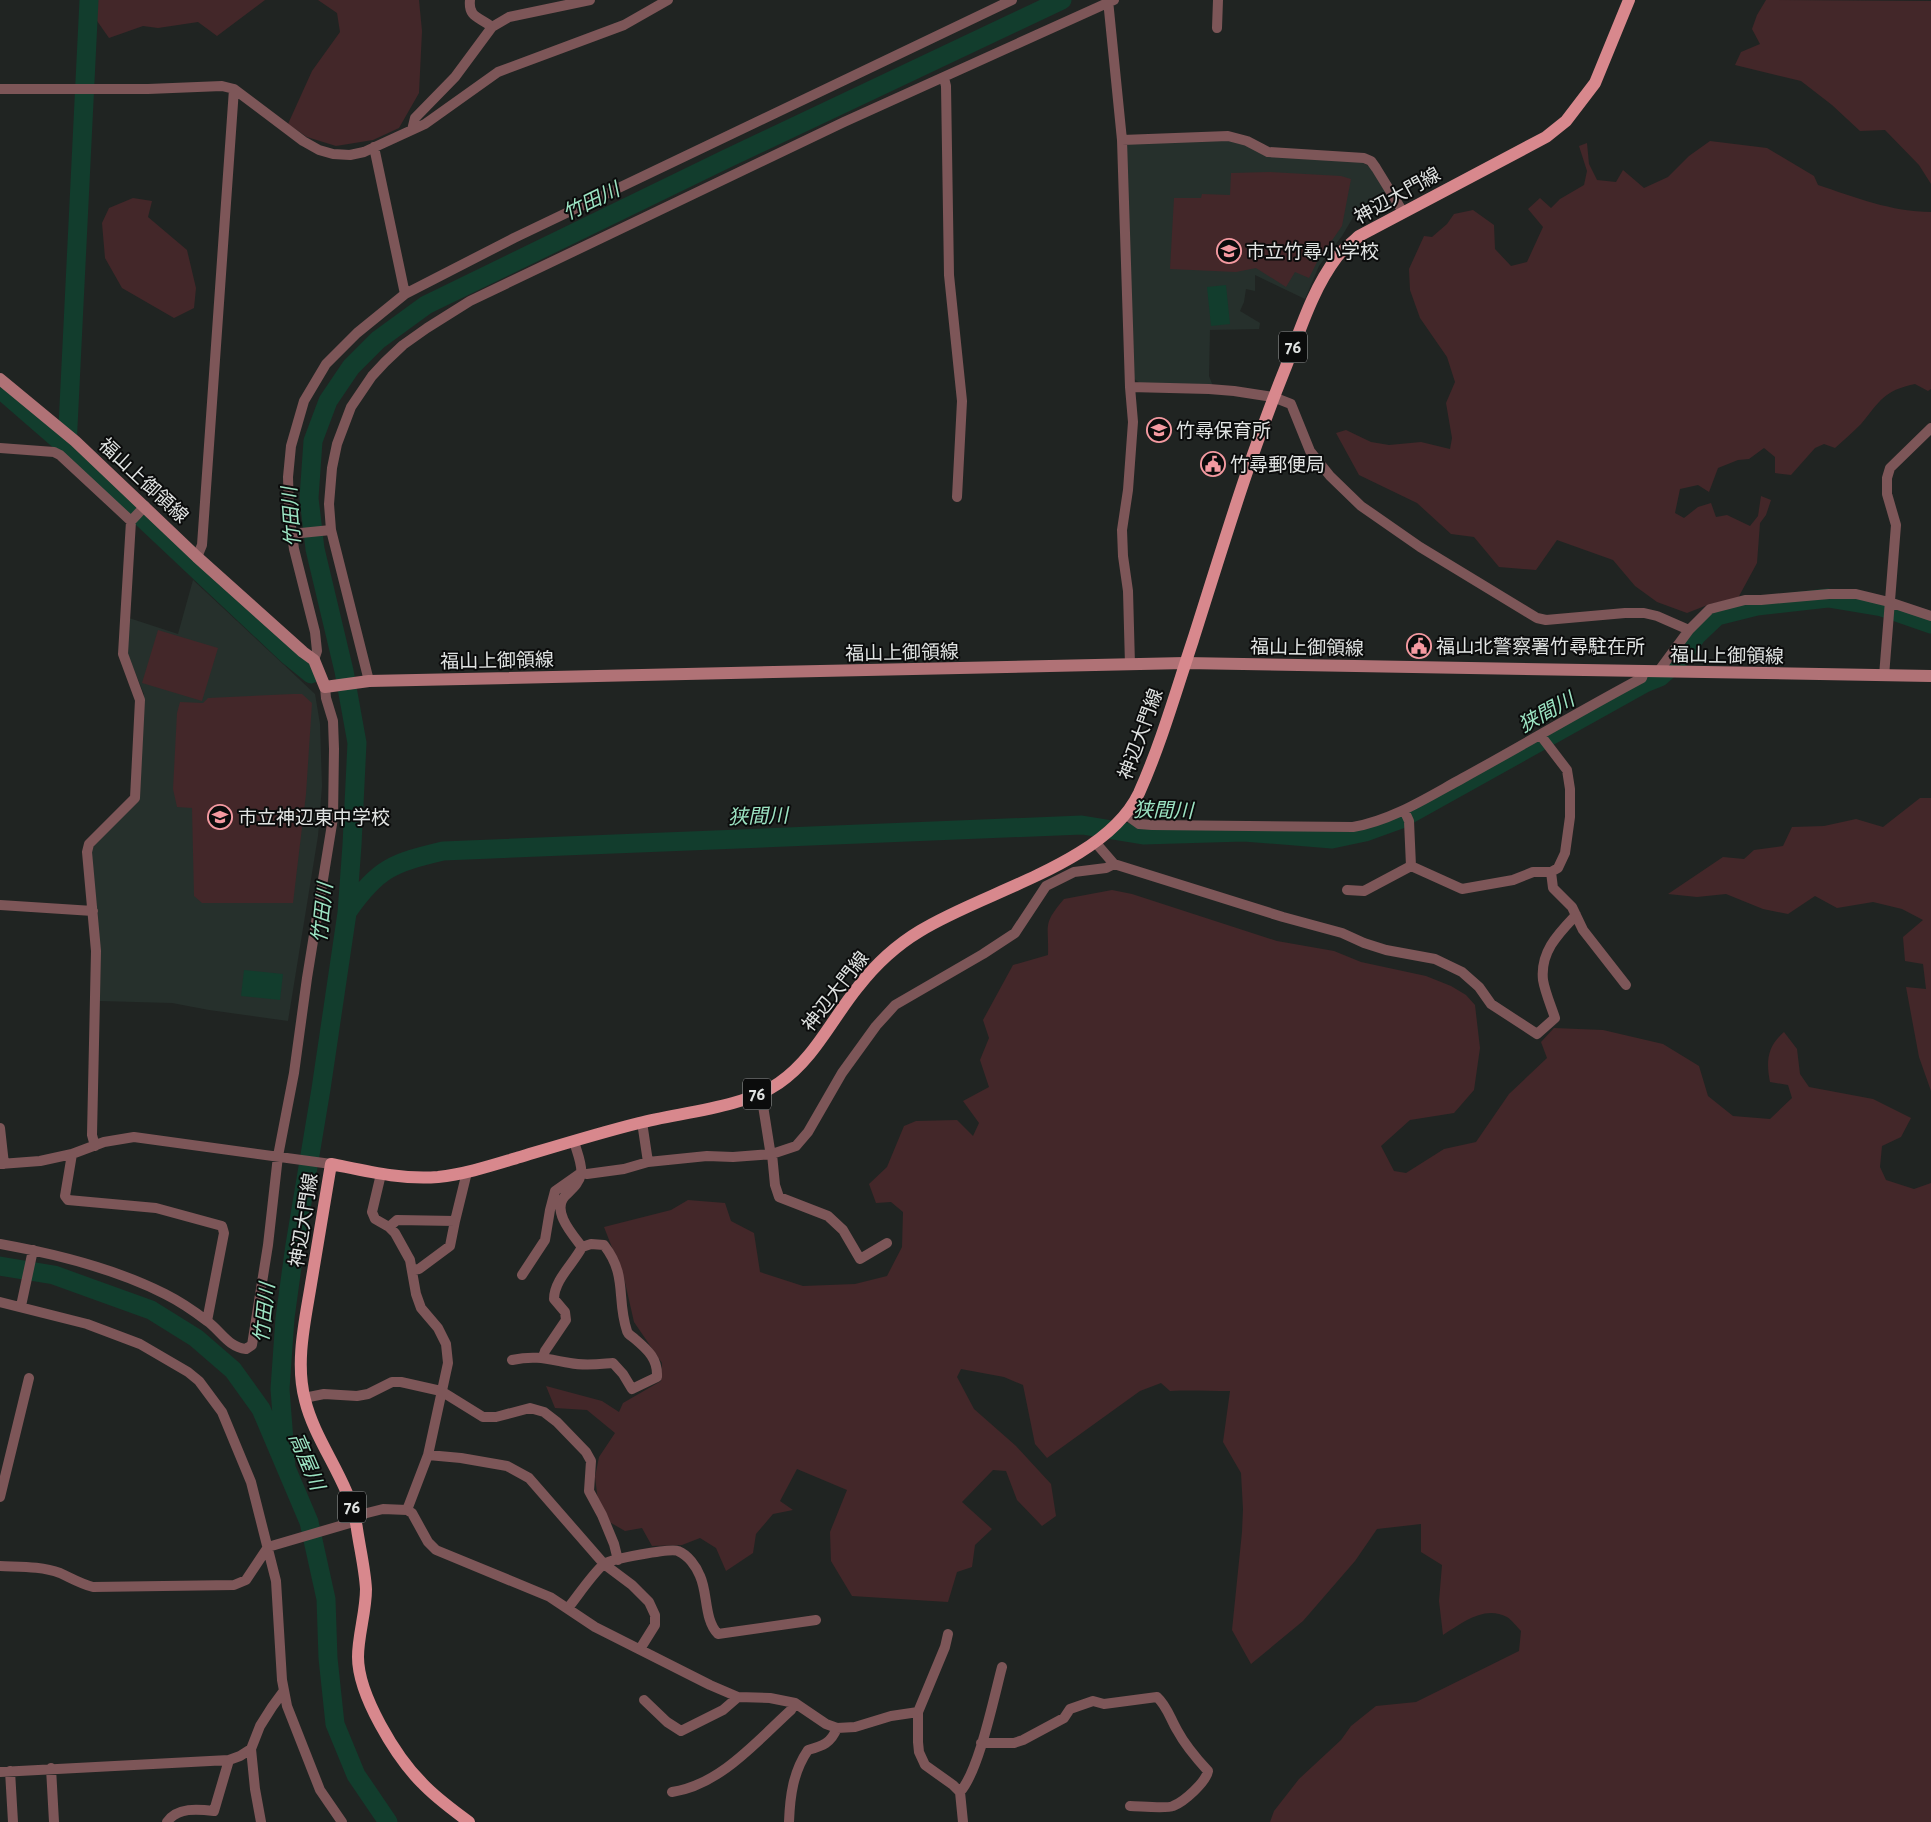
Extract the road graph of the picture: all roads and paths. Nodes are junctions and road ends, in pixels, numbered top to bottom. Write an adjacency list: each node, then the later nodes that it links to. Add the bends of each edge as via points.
1 (470, 0): 8 (street, via 472,14)
2 (590, 0): 8 (street, via 509,17)
3 (668, 0): 13 (street, via 624,25 498,72)
4 (1012, 0): 17 (street, via 514,238)
5 (1218, 0): 9 (street)
6 (1629, 0): 16 (main road, 神辺大門線 / 76, via 1595,84 1566,121 1546,137)
7 (1110, 1): 10 (street); 14 (street)
8 (492, 27): 13 (street, via 455,77 415,118)
9 (1217, 28)
10 (944, 78): 23 (street, via 950,275 962,401); 26 (street, via 844,122 470,300 403,345 372,376 345,422 332,468)
11 (0, 89): 12 (street, via 222,86)
12 (234, 89): 15 (street, via 319,150 350,155); 28 (street, via 202,545)
13 (412, 130): 15 (street)
14 (1122, 140): 16 (street, via 1228,136 1268,152 1364,158 1376,168); 19 (street)
15 (374, 147): 17 (street)
16 (1403, 212): 20 (main road, 神辺大門線 / 76, via 1360,236 1339,254 1316,292)
17 (405, 294): 27 (street, via 357,333 326,364 304,401 291,446 288,477 288,512)
18 (0, 379): 24 (main road, 福山上御領線, via 60,427)
19 (1130, 387): 20 (street, via 1209,388); 34 (street, via 1133,422 1122,530)
20 (1274, 397): 31 (street, via 1290,404 1310,451 1361,506 1420,547 1537,618 1644,613); 33 (main road, 神辺大門線 / 76)
21 (1931, 428): 29 (street, via 1890,468 1886,478 1896,525)
22 (0, 448): 25 (street, via 60,455)
23 (956, 497)
24 (143, 508): 25 (street); 28 (main road, 福山上御領線)
25 (131, 521): 50 (street, via 123,654 140,700 135,798 89,844 86,852)
26 (330, 530): 27 (street); 39 (street)
27 (293, 534): 32 (street, via 315,632 317,651)
28 (197, 556): 32 (main road, 福山上御領線)
29 (1889, 607): 30 (street); 31 (street, via 1856,594 1745,600 1710,609); 37 (street)
30 (1931, 616)
31 (1689, 630): 36 (street)
32 (314, 660): 40 (main road, 福山上御領線)
33 (1185, 663): 34 (main road, 福山上御領線); 35 (main road, 福山上御領線); 43 (main road, 神辺大門線 / 76, via 1162,737 1138,794)
34 (1130, 666): 39 (main road, 福山上御領線)
35 (1644, 672): 36 (main road, 福山上御領線); 41 (street, via 1642,678)
36 (1664, 672): 37 (main road, 福山上御領線)
37 (1884, 676): 38 (main road, 福山上御領線)
38 (1931, 676)
39 (367, 682): 40 (main road, 福山上御領線)
40 (328, 687): 60 (street, via 326,698 333,721 333,818)
41 (1541, 736): 42 (street); 47 (street, via 1566,770 1570,790 1565,853 1558,868)
42 (1404, 810): 43 (street, via 1371,824 1353,827 1152,826); 46 (street, via 1409,821)
43 (1122, 817): 44 (main road, 神辺大門線 / 76)
44 (1098, 840): 45 (street); 53 (main road, 神辺大門線 / 76, via 1046,870 924,928 898,945 856,989 816,1047 796,1069)
45 (1114, 864): 51 (street, via 1342,933 1386,950 1435,959 1462,972 1479,987 1491,1004 1537,1034 1554,1018 1543,980 1548,950 1557,935); 59 (street, via 1074,872 1046,886 1015,933 896,1005 876,1026 842,1073 802,1141)
46 (1411, 866): 47 (street, via 1462,889 1513,880 1533,872); 48 (street, via 1364,891)
47 (1551, 872): 51 (street, via 1553,888 1572,907)
48 (1347, 890)
49 (0, 905): 50 (street)
50 (93, 911): 57 (street, via 96,951 92,1135)
51 (1576, 916): 52 (street, via 1583,930)
52 (1626, 985)
53 (761, 1093): 54 (main road, 神辺大門線 / 76); 59 (street)
54 (642, 1122): 56 (main road, 神辺大門線 / 76); 61 (street)
55 (0, 1128): 62 (street)
56 (574, 1141): 64 (main road, 神辺大門線 / 76); 65 (street)
57 (95, 1146): 58 (street); 60 (street, via 145,1137)
58 (72, 1154): 62 (street); 77 (street, via 65,1196 68,1200 156,1208 222,1226 224,1233)
59 (772, 1154): 61 (street); 69 (street, via 779,1197 828,1216 843,1230 860,1259)
60 (280, 1156): 63 (street); 77 (street, via 252,1345 246,1349 236,1348)
61 (648, 1162): 65 (street, via 624,1169)
62 (2, 1164)
63 (328, 1164): 66 (main road, 神辺大門線 / 76); 82 (main road, 神辺大門線 / 76, via 305,1319 301,1361)
64 (467, 1172): 66 (main road, 神辺大門線 / 76, via 414,1178); 67 (street)
65 (582, 1172): 71 (street, via 579,1182 563,1198 561,1214); 74 (street, via 555,1191 545,1240)
66 (381, 1174): 68 (street, via 372,1212 374,1219)
67 (455, 1221): 68 (street, via 396,1220); 73 (street, via 450,1246 420,1269)
68 (389, 1227): 73 (street)
69 (887, 1243)
70 (0, 1244): 72 (street)
71 (582, 1247): 78 (street, via 556,1286 554,1299 565,1312 566,1320); 78 (street, via 604,1245 610,1253 620,1277 627,1333 651,1353 658,1368 657,1377 632,1389 613,1363 591,1365)
72 (33, 1252): 76 (street); 77 (street, via 119,1274 166,1295)
73 (413, 1270): 81 (street, via 421,1308 438,1328 446,1344 448,1363)
74 (522, 1275)
75 (0, 1302): 76 (street)
76 (21, 1302): 87 (street, via 140,1344 199,1381 222,1412 240,1451)
77 (207, 1321)
78 (544, 1357): 79 (street)
79 (512, 1360)
80 (29, 1378): 84 (street)
81 (441, 1391): 82 (street, via 392,1382 357,1396 324,1394); 83 (street); 88 (street, via 483,1417 530,1408 544,1412 557,1422 591,1461 589,1491 602,1515)
82 (304, 1398): 86 (main road, 神辺大門線 / 76, via 314,1427 349,1500)
83 (428, 1455): 85 (street); 89 (street, via 507,1466 529,1478)
84 (0, 1497)
85 (407, 1510): 86 (street, via 383,1509 363,1514); 91 (street, via 436,1550 550,1597)
86 (353, 1521): 87 (street); 115 (main road, 神辺大門線 / 76, via 366,1588 358,1657 360,1677 375,1715 399,1755 421,1783)
87 (270, 1547): 90 (street, via 246,1580 234,1585 93,1587 44,1569); 96 (street, via 276,1581)
88 (618, 1560): 89 (street); 92 (street, via 676,1550 687,1556 700,1576 709,1615 718,1634)
89 (604, 1564): 91 (street); 94 (street, via 649,1602 655,1625)
90 (0, 1566)
91 (568, 1608): 94 (street, via 595,1627)
92 (816, 1620)
93 (948, 1634): 100 (street)
94 (640, 1649): 97 (street)
95 (1002, 1667): 102 (street)
96 (283, 1692): 103 (street, via 260,1726); 114 (street, via 320,1790)
97 (738, 1697): 98 (street, via 723,1710 681,1731); 99 (street)
98 (644, 1700)
99 (795, 1703): 101 (street); 107 (street, via 726,1768 689,1789)
100 (918, 1712): 101 (street, via 855,1727); 108 (street, via 919,1752 925,1765)
101 (837, 1728): 116 (street, via 833,1738 824,1746 808,1750 800,1762 790,1799)
102 (982, 1742): 108 (street, via 968,1782); 109 (street, via 1023,1740 1064,1718 1070,1709 1093,1701 1104,1704 1157,1697 1168,1710 1188,1748 1208,1771 1207,1776 1172,1807)
103 (251, 1749): 104 (street); 113 (street)
104 (229, 1760): 105 (street); 112 (street, via 214,1811 187,1810 171,1816)
105 (51, 1768): 106 (street); 111 (street)
106 (5, 1771): 110 (street)
107 (672, 1792)
108 (960, 1792): 117 (street)
109 (1130, 1806)
110 (13, 1822)
111 (54, 1822)
112 (167, 1822)
113 (261, 1822)
114 (342, 1822)
115 (469, 1822)
116 (788, 1822)
117 (963, 1822)

